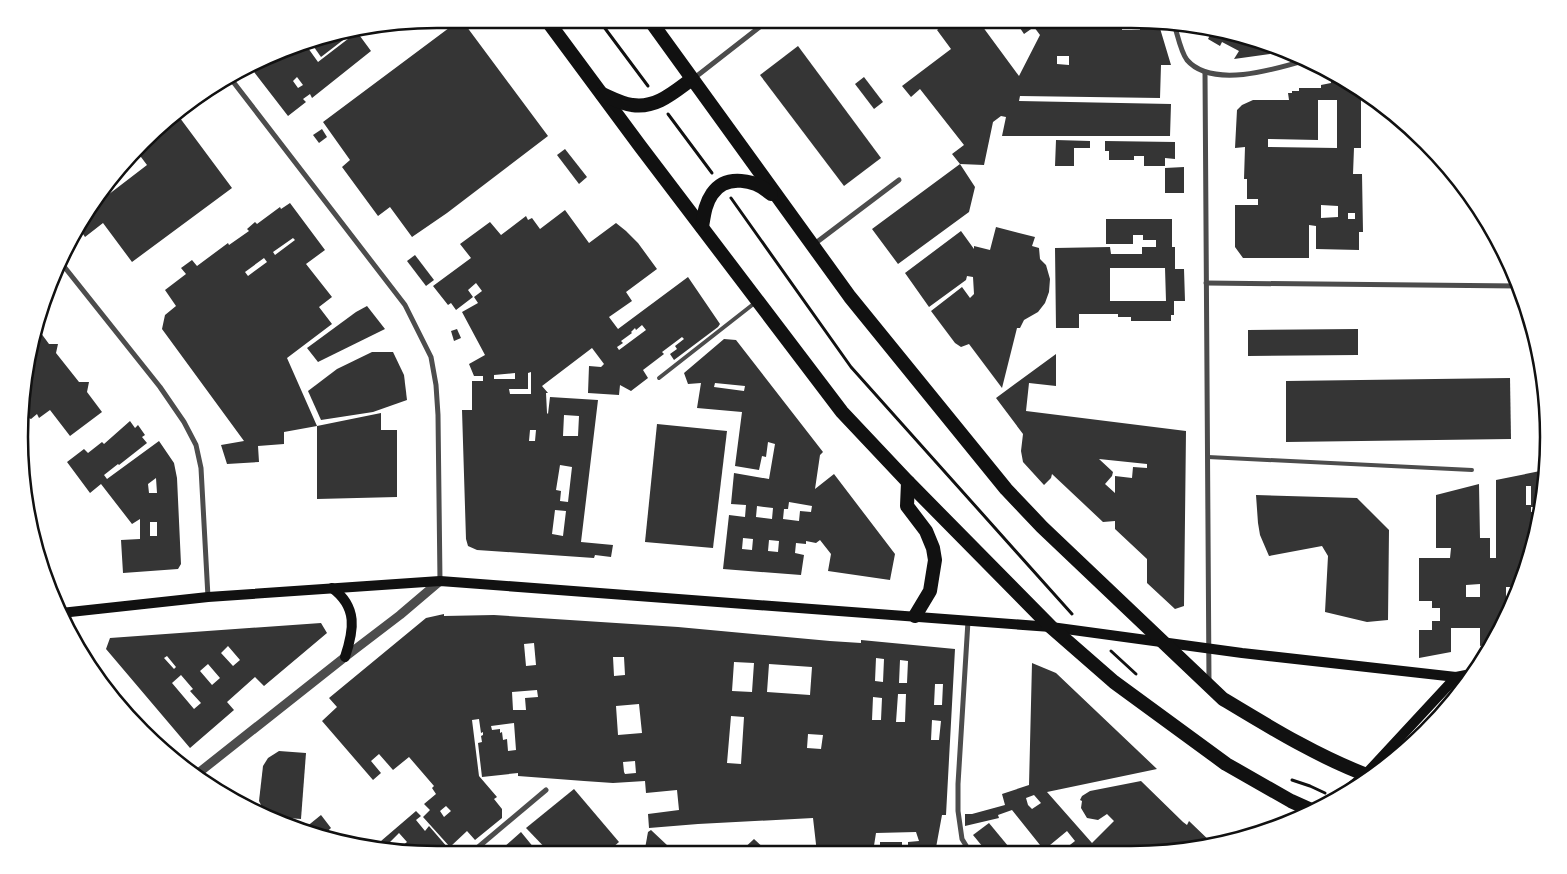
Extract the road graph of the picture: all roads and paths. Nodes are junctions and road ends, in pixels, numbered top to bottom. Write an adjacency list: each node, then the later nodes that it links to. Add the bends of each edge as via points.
1 (553, 28): 10 (highway)
2 (605, 28): 11 (path)
3 (655, 28): 8 (highway)
4 (758, 28): 8 (street)
5 (1176, 30): 7 (street, via 1186,59)
6 (1296, 63): 7 (street, via 1246,74)
7 (1205, 72): 18 (street)
8 (692, 79): 11 (highway); 14 (highway)
9 (233, 82): 25 (street, via 404,306 431,357 438,415)
10 (601, 94): 11 (highway, via 630,105); 15 (highway)
11 (660, 102): 13 (path)
12 (899, 180): 16 (street)
13 (722, 185): 14 (highway, via 748,181); 15 (highway, via 707,202); 32 (path, via 852,367)
14 (781, 202): 16 (highway)
15 (702, 227): 20 (highway)
16 (813, 246): 33 (highway, via 850,297 1006,489)
17 (65, 267): 27 (street, via 160,388 196,445 201,468)
18 (1206, 283): 19 (street); 22 (street)
19 (1510, 286)
20 (758, 300): 21 (lane); 24 (highway, via 842,412)
21 (659, 378)
22 (1208, 457): 23 (lane); 34 (street)
23 (1472, 470)
24 (908, 482): 29 (highway, via 907,506 926,530 935,560 930,591); 31 (highway)
25 (440, 581): 26 (main road); 29 (main road); 35 (street)
26 (332, 588): 27 (main road); 35 (main road, via 349,608 353,623)
27 (208, 597): 28 (main road)
28 (67, 612)
29 (915, 616): 30 (main road)
30 (968, 619): 31 (main road); 45 (street, via 958,802 962,839)
31 (1051, 627): 32 (main road); 43 (highway, via 1114,682 1226,764)
32 (1089, 632): 33 (main road)
33 (1163, 642): 34 (main road); 38 (highway)
34 (1209, 648): 37 (main road); 38 (street)
35 (345, 657): 40 (street)
36 (1462, 676): 37 (main road)
37 (1456, 677): 39 (main road)
38 (1208, 685): 41 (highway, via 1223,699 1255,718 1336,763)
39 (1387, 756)
40 (201, 771)
41 (1363, 774)
42 (546, 790): 44 (street)
43 (1304, 807)
44 (480, 846)
45 (966, 846)

